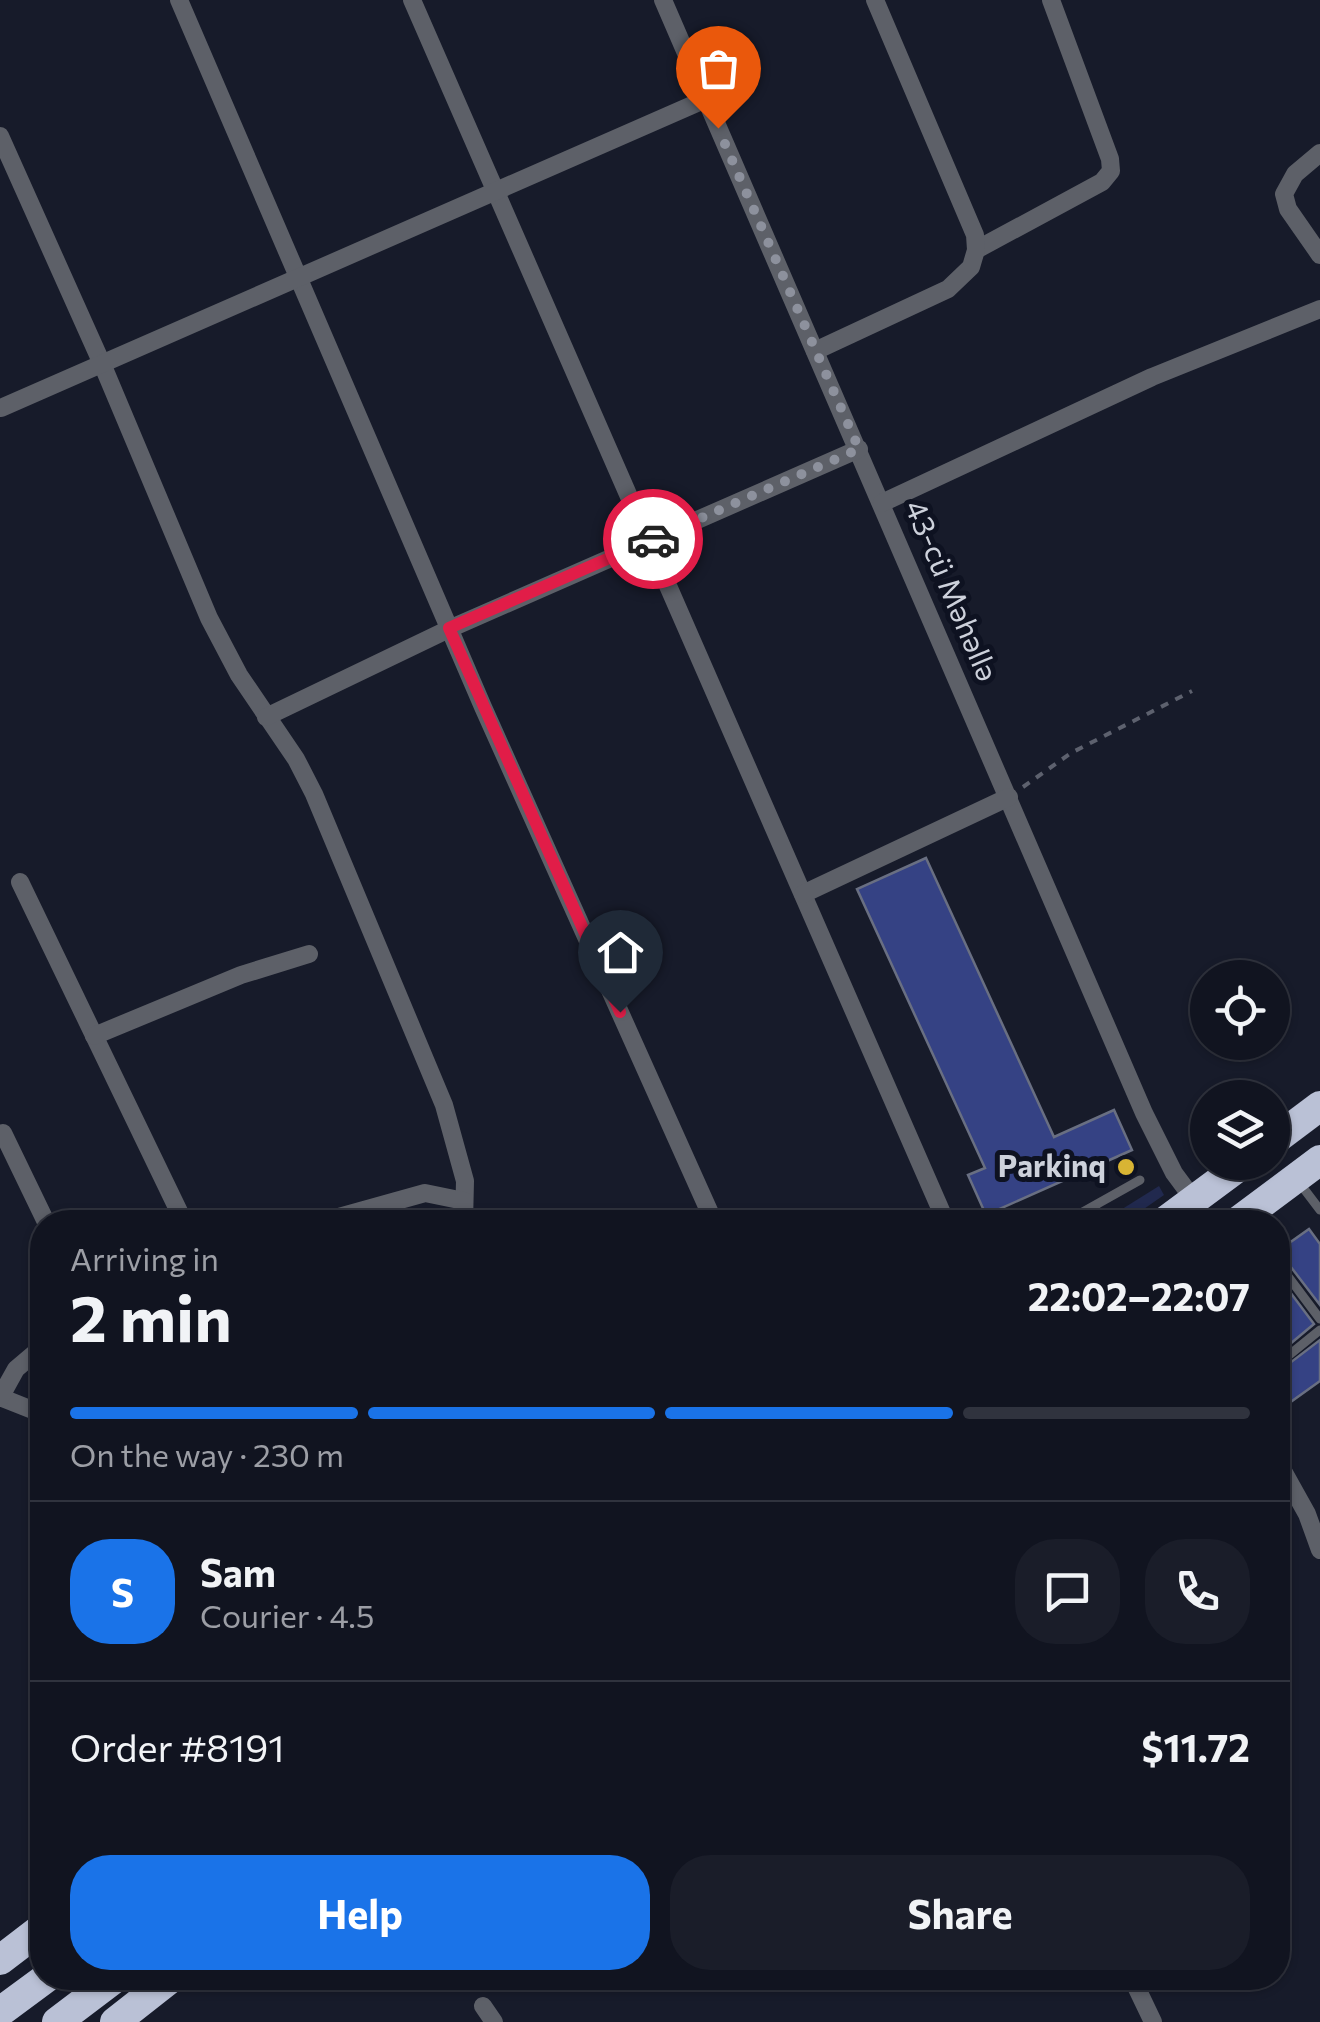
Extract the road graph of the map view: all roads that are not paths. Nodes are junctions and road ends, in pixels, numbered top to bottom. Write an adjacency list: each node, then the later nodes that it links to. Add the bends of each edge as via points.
1 (179, 0): 12 (street)
2 (412, 0): 9 (street)
3 (875, 0): 10 (street)
4 (1052, 0): 10 (street, via 1111,171)
5 (665, 1): 6 (street, 43-cü Məhəllə)
6 (706, 99): 9 (street); 14 (street, 43-cü Məhəllə)
7 (0, 136): 15 (street)
8 (1320, 154): 11 (street, via 1284,194)
9 (498, 193): 12 (street); 19 (street)
10 (976, 250): 14 (street, via 971,267 948,288)
11 (1320, 255)
12 (301, 280): 15 (street); 20 (street)
13 (1320, 309): 18 (street)
14 (815, 350): 17 (street, 43-cü Məhəllə)
15 (104, 366): 16 (street); 21 (street, via 209,618)
16 (2, 408)
17 (859, 449): 18 (street, 43-cü Məhəllə); 19 (street)
18 (882, 503): 22 (street, 43-cü Məhəllə)
19 (647, 541): 20 (street); 24 (street)
20 (449, 628): 21 (street); 40 (street)
21 (266, 717): 34 (street, via 314,794 444,1105 462,1164)
22 (1008, 797): 24 (street); 33 (street, 43-cü Məhəllə, via 1160,1148)
23 (20, 882): 26 (street)
24 (802, 894): 41 (street)
25 (310, 954): 26 (street, via 240,975)
26 (94, 1036): 37 (street)
27 (1320, 1106): 28 (highway)
28 (1290, 1128)
29 (3, 1133): 36 (street)
30 (1308, 1170): 45 (highway); 46 (lane)
31 (1140, 1180): 35 (lane)
32 (1221, 1180): 33 (highway)
33 (1194, 1200): 44 (highway)
34 (464, 1201): 38 (street, via 425,1193); 39 (street)
35 (1093, 1206): 42 (lane); 43 (lane)
36 (40, 1210)
37 (178, 1210)
38 (364, 1210)
39 (464, 1210)
40 (709, 1210)
41 (941, 1210)
42 (1086, 1210)
43 (1097, 1210)
44 (1180, 1210)
45 (1255, 1210)
46 (1320, 1210)
47 (1290, 1279): 48 (lane)
48 (1320, 1319)
49 (1320, 1330): 50 (lane)
50 (1290, 1354)
51 (30, 1357): 52 (street)
52 (0, 1398): 53 (street)
53 (30, 1409)
54 (1290, 1484): 55 (street)
55 (1320, 1550)
56 (30, 1937): 57 (highway)
57 (0, 1960)
58 (30, 1990): 62 (highway)
59 (99, 1990): 63 (highway)
60 (156, 1990): 64 (highway)
61 (1138, 1990): 65 (street)
62 (0, 2012)
63 (57, 2022)
64 (115, 2022)
65 (1154, 2022)

